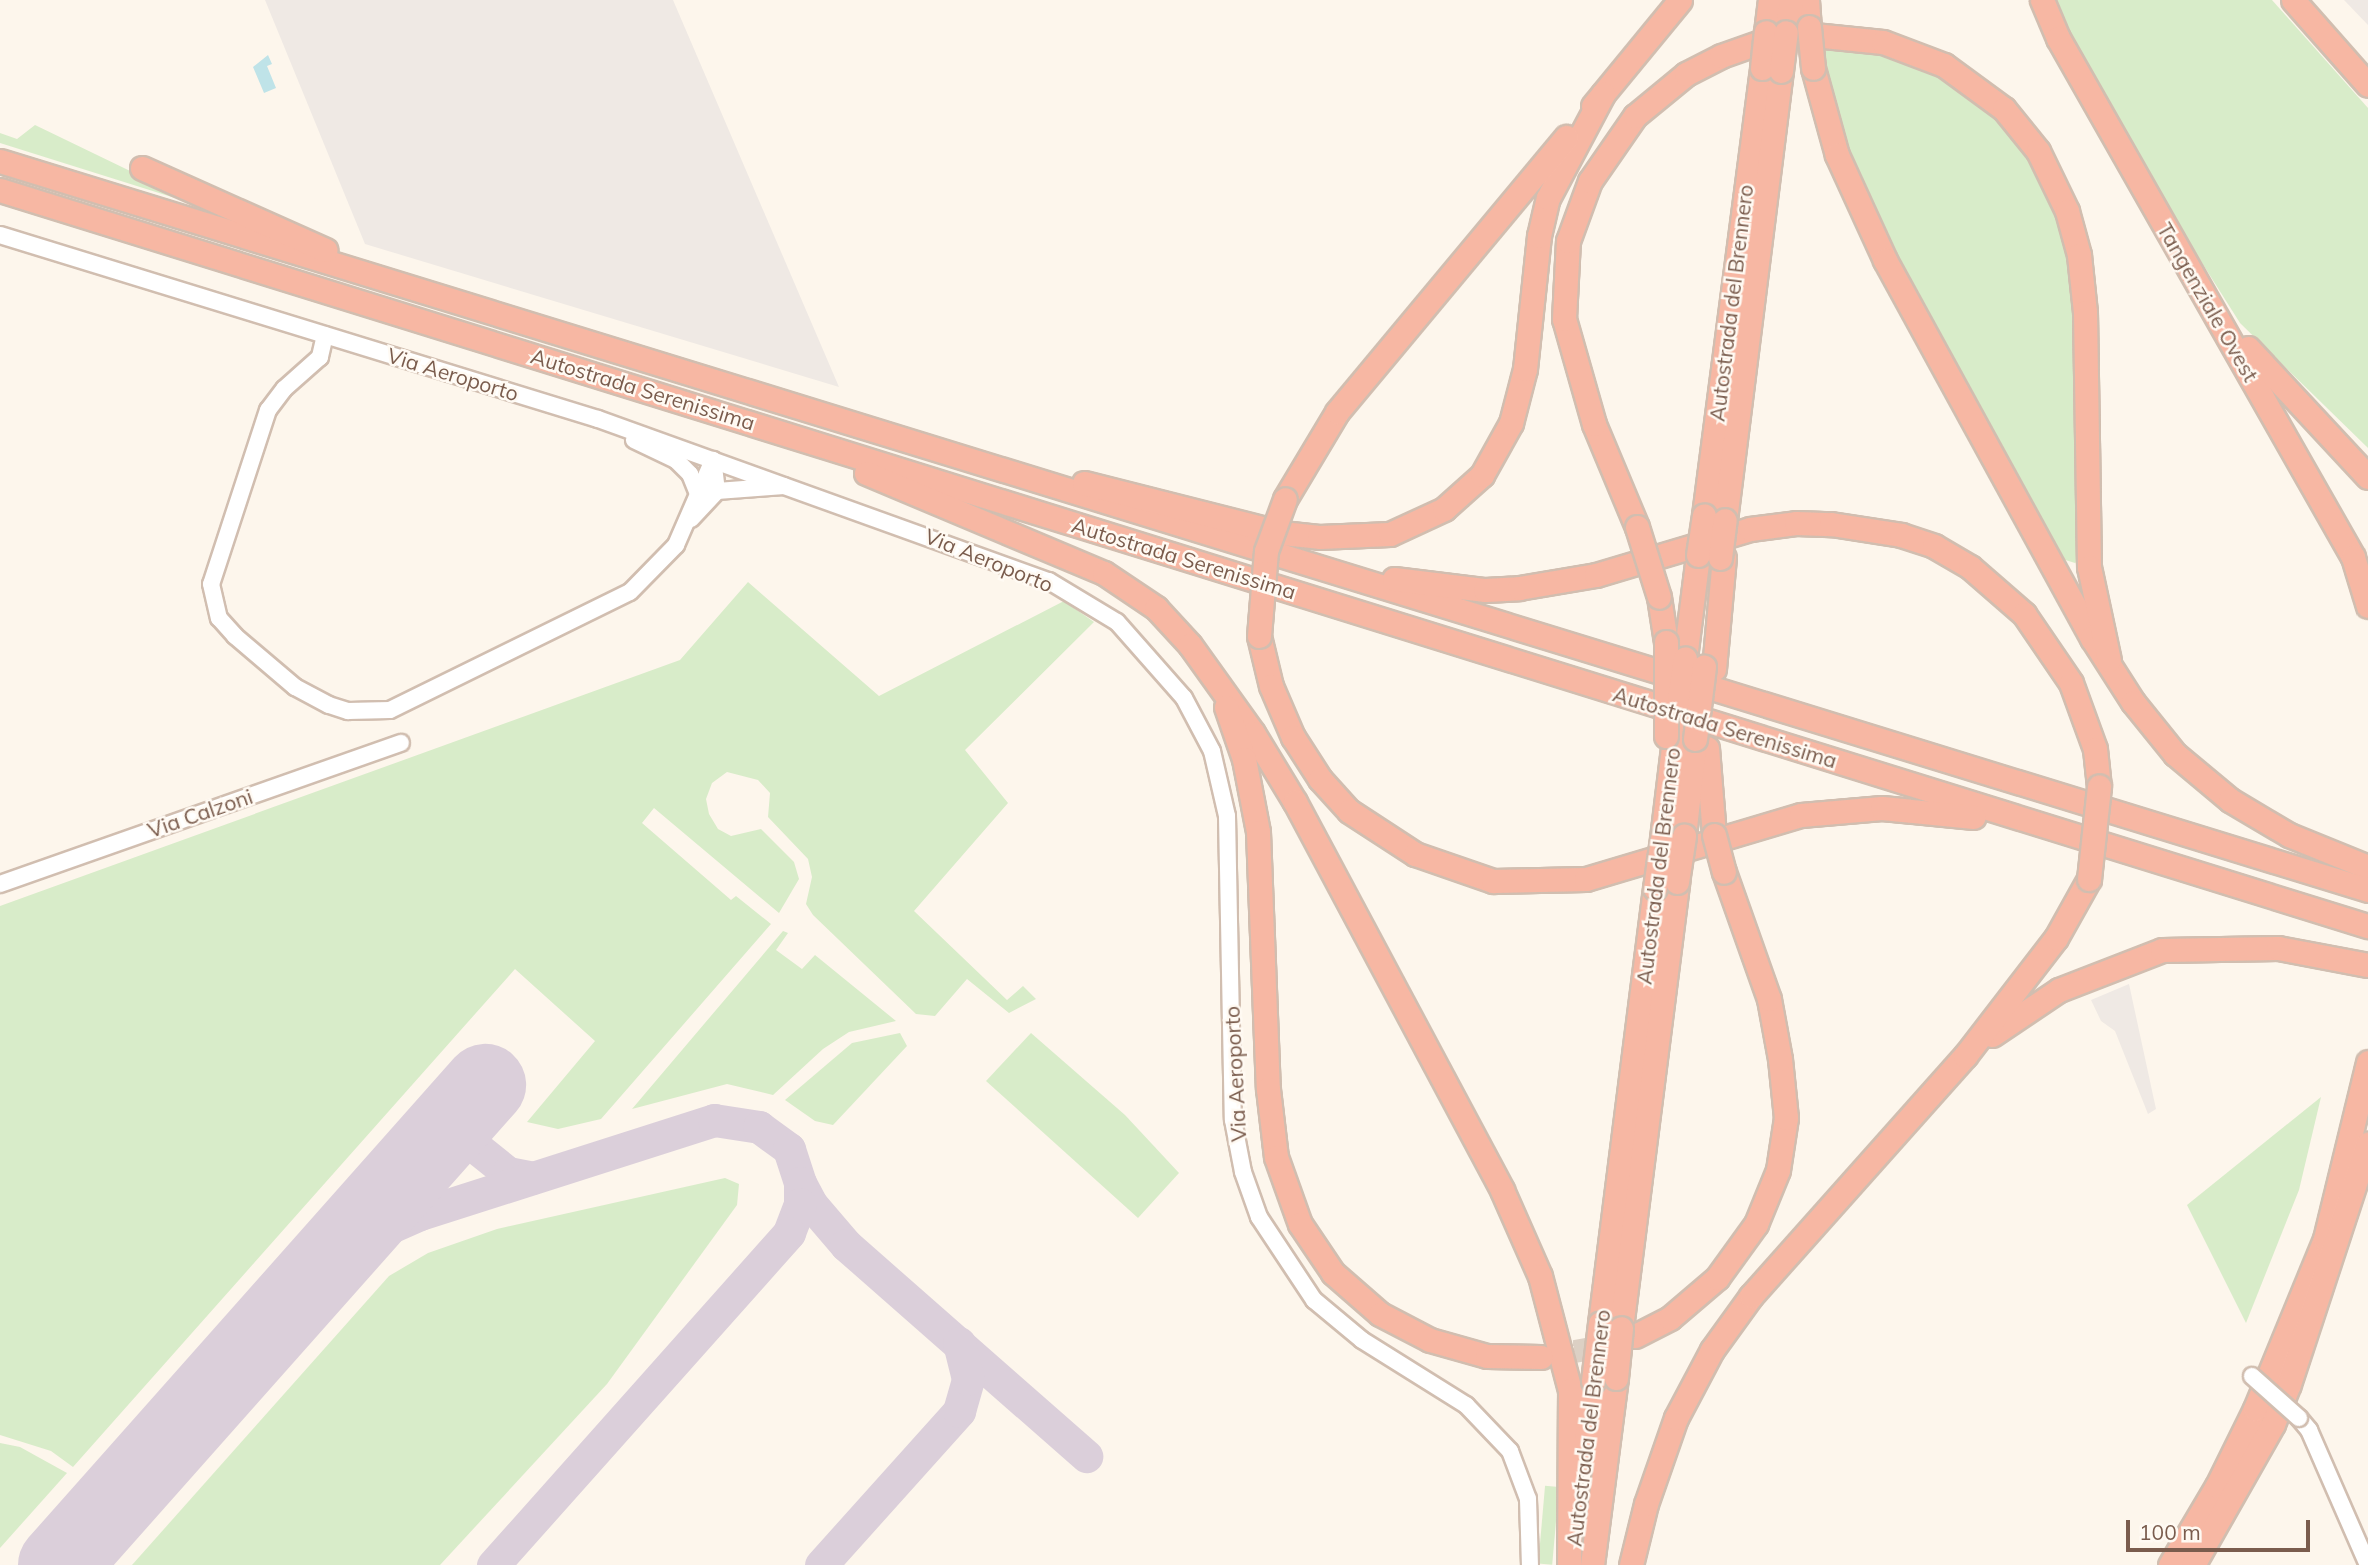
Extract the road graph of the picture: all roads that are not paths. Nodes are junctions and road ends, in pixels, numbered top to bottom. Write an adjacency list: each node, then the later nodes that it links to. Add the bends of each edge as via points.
1 (1680, 0): 11 (highway)
2 (1770, 0): 7 (highway, Autostrada del Brennero)
3 (1791, 0): 7 (highway, Autostrada del Brennero)
4 (1807, 0): 7 (highway)
5 (2042, 0): 17 (highway, Tangenziale Ovest, via 2058,38)
6 (2293, 0): 9 (highway)
7 (1787, 30): 8 (highway, Autostrada del Brennero, bridge); 31 (highway, bridge, via 1813,68 1837,155 1866,223 2092,638)
8 (1772, 69): 28 (highway, Autostrada del Brennero); 28 (highway, Autostrada del Brennero, via 1731,476)
9 (2361, 71): 10 (highway)
10 (2368, 85)
11 (1603, 94): 21 (highway, via 1548,198 1539,236 1525,369 1503,444 1466,491 1411,528 1372,537 1291,534); 37 (highway, bridge, via 1337,412 1285,499 1266,551 1259,636 1271,686 1293,737 1320,779 1349,811 1415,854 1493,881 1586,879 1801,815 1882,808 1965,814 2105,856)
12 (0, 161): 16 (highway, Autostrada Serenissima)
13 (142, 168): 16 (highway, via 319,246)
14 (0, 190): 19 (highway, Autostrada Serenissima)
15 (0, 235): 18 (street, Via Aeroporto)
16 (377, 278): 21 (highway, Autostrada Serenissima)
17 (2214, 308): 23 (highway, via 2286,393); 30 (highway, Tangenziale Ovest, via 2353,557)
18 (324, 335): 20 (street, Via Aeroporto); 27 (street, via 320,357 284,388 268,410 211,584 219,618 310,696 348,711 390,710 630,592 656,570)
19 (714, 412): 32 (highway, via 1104,573 1156,608); 37 (highway, Autostrada Serenissima)
20 (598, 419): 22 (street, Via Aeroporto); 25 (street, via 676,460 690,474)
21 (869, 430): 29 (highway, Autostrada Serenissima)
22 (713, 460): 24 (street, Via Aeroporto); 25 (street); 26 (street)
23 (2368, 477)
24 (787, 485): 26 (street); 49 (street, Via Aeroporto, via 1049,581 1117,622 1184,698 1212,751 1227,816 1233,1120 1243,1172 1259,1217 1314,1300 1362,1340 1466,1405 1510,1451 1528,1499)
25 (697, 491): 27 (street)
26 (717, 491): 27 (street)
27 (691, 519)
28 (1718, 519): 33 (highway, Autostrada del Brennero, bridge, via 1701,664)
29 (1296, 562): 39 (highway, Autostrada Serenissima, via 1746,696); 42 (highway, bridge, via 1485,590 1596,575 1773,525 1831,524 1901,535 1934,546 1970,567 2024,614 2071,683 2095,749 2099,787 2089,879 2056,938)
30 (2368, 606)
31 (2109, 660): 33 (highway, bridge, via 2095,610 2090,567 2085,312 2079,255 2067,211 2038,151 2004,109 1944,65 1883,42 1804,34 1769,39 1686,74 1635,116 1590,181 1568,241 1564,319 1594,424 1637,527 1659,597); 36 (highway, via 2144,718 2193,771 2278,829)
32 (1217, 681): 46 (highway, via 1244,758 1258,832 1268,1089 1276,1157 1300,1224 1333,1273 1380,1314 1430,1340 1488,1356); 50 (highway, via 1295,802 1502,1190 1540,1276 1570,1390)
33 (1686, 736): 35 (highway, Autostrada del Brennero); 35 (highway, Autostrada del Brennero, via 1664,811); 45 (highway, bridge, via 1707,787 1724,872 1769,999 1786,1118 1778,1170 1756,1224 1717,1278 1670,1318)
34 (401, 743): 38 (street, Via Calzoni)
35 (1673, 837): 45 (highway, Autostrada del Brennero, bridge)
36 (2368, 867)
37 (2225, 882): 40 (highway, Autostrada Serenissima)
38 (0, 884)
39 (2368, 890)
40 (2368, 926)
41 (2368, 965): 42 (highway, via 2278,948 2162,950 2059,990)
42 (1965, 1056): 52 (highway, via 1751,1296 1712,1350 1676,1418)
43 (2368, 1062): 53 (highway, via 2320,1251 2255,1409)
44 (2368, 1144): 54 (highway, via 2319,1305 2281,1404)
45 (1619, 1329): 48 (highway, Autostrada del Brennero, bridge)
46 (1541, 1357)
47 (2252, 1376): 55 (street, bridge, via 2309,1430)
48 (1605, 1380): 50 (highway, Autostrada del Brennero); 51 (highway, Autostrada del Brennero)
49 (1530, 1565)
50 (1570, 1565)
51 (1592, 1565)
52 (1630, 1565)
53 (2170, 1565)
54 (2193, 1565)
55 (2368, 1565)

